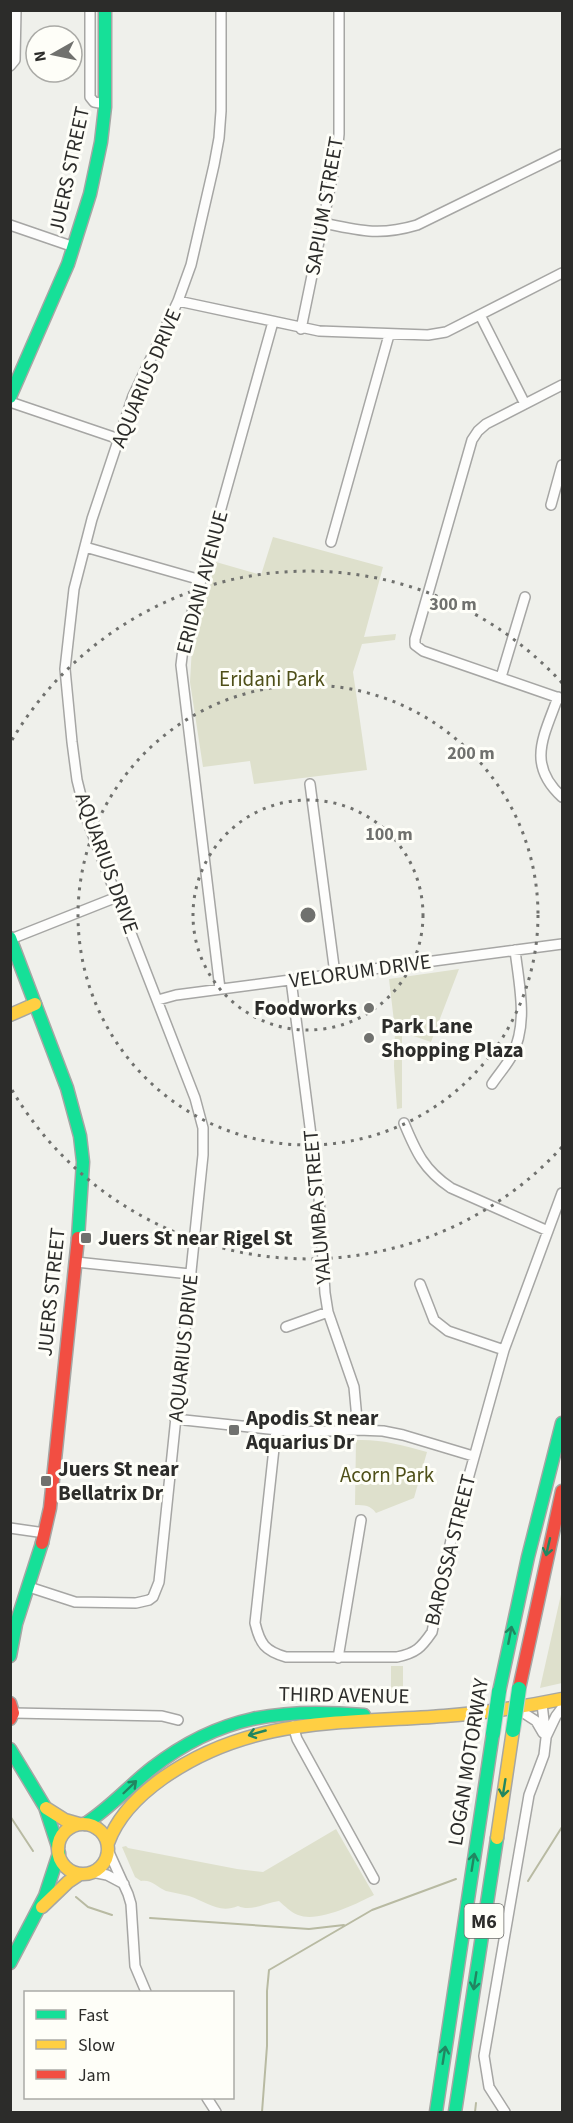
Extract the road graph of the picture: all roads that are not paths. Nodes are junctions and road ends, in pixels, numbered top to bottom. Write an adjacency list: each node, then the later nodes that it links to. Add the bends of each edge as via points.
1 (15, 10): 6 (street, via 15,60)
2 (90, 10): 7 (street, via 90,97)
3 (105, 10): 7 (main road, JUERS STREET)
4 (221, 10): 13 (street, AQUARIUS DRIVE, via 219,138 191,265)
5 (339, 10): 9 (street, SAPIUM STREET, via 339,134)
6 (10, 66)
7 (105, 104): 11 (main road, JUERS STREET, via 96,166)
8 (562, 154): 9 (street, via 417,225 380,233)
9 (323, 222): 16 (street, SAPIUM STREET)
10 (10, 225): 11 (street)
11 (74, 247): 19 (main road, JUERS STREET)
12 (562, 273): 14 (street)
13 (178, 301): 15 (street); 22 (street, AQUARIUS DRIVE, via 133,396)
14 (480, 315): 17 (street, via 435,335); 21 (street)
15 (273, 322): 16 (street); 27 (street, ERIDANI AVENUE)
16 (301, 328): 17 (street)
17 (389, 335): 25 (street)
18 (562, 388): 21 (street)
19 (10, 397)
20 (10, 402): 22 (street)
21 (525, 404): 29 (street, via 486,424 472,440 415,639 415,645 423,651)
22 (119, 439): 26 (street, AQUARIUS DRIVE)
23 (562, 465): 24 (street)
24 (550, 506)
25 (331, 542)
26 (85, 547): 27 (street); 33 (street, AQUARIUS DRIVE, via 68,631 68,710 77,780 87,820)
27 (201, 580): 39 (street, ERIDANI AVENUE, via 181,665)
28 (525, 597): 29 (street)
29 (501, 677): 30 (street)
30 (560, 698): 32 (street, via 540,746 540,759 549,783)
31 (310, 784): 37 (street)
32 (562, 797)
33 (117, 897): 34 (street); 40 (street, AQUARIUS DRIVE)
34 (11, 939): 41 (main road, JUERS STREET)
35 (562, 944): 36 (street, VELORUM DRIVE)
36 (515, 950): 37 (street, VELORUM DRIVE); 43 (street, via 520,1030 512,1056)
37 (335, 974): 38 (street, VELORUM DRIVE)
38 (291, 980): 39 (street, VELORUM DRIVE); 50 (street, YALUMBA STREET, via 319,1197)
39 (220, 989): 40 (street, VELORUM DRIVE)
40 (158, 1000): 48 (street, AQUARIUS DRIVE, via 203,1128)
41 (35, 1004): 42 (main road); 47 (main road, JUERS STREET, via 67,1088 80,1136 83,1162)
42 (10, 1015)
43 (492, 1084)
44 (404, 1123): 46 (street, via 418,1156 438,1180)
45 (562, 1192): 46 (street, BAROSSA STREET)
46 (548, 1231): 52 (street, BAROSSA STREET)
47 (76, 1262): 48 (street); 61 (main road, JUERS STREET)
48 (190, 1274): 53 (street, AQUARIUS DRIVE)
49 (420, 1284): 52 (street, via 434,1320 448,1331)
50 (328, 1311): 51 (street); 56 (street, YALUMBA STREET, via 354,1387)
51 (286, 1326)
52 (504, 1350): 57 (street, BAROSSA STREET)
53 (175, 1419): 55 (street); 62 (street, AQUARIUS DRIVE, via 159,1582 153,1597 136,1604 87,1603)
54 (562, 1423): 87 (main road, LOGAN MOTORWAY / M6, one-way to 54, bridge, via 499,1692 525,1566)
55 (276, 1430): 56 (street); 64 (street, BAROSSA STREET, via 255,1623 258,1635 263,1646 286,1657)
56 (358, 1430): 57 (street, via 403,1435)
57 (473, 1456): 64 (street, BAROSSA STREET, via 432,1632 412,1654 397,1658)
58 (562, 1491): 88 (main road, LOGAN MOTORWAY / M6, one-way to 88, bridge, via 519,1689)
59 (361, 1520): 64 (street)
60 (10, 1528): 61 (street)
61 (45, 1533): 62 (main road, JUERS STREET)
62 (29, 1587): 63 (main road, JUERS STREET)
63 (10, 1656)
64 (338, 1658)
65 (562, 1700): 66 (main road, THIRD AVENUE)
66 (542, 1704): 67 (main road, THIRD AVENUE); 73 (street)
67 (516, 1708): 70 (main road, THIRD AVENUE); 73 (street, via 536,1721)
68 (562, 1708): 73 (street)
69 (12, 1712): 71 (street, via 162,1716)
70 (419, 1718): 72 (main road, THIRD AVENUE); 76 (main road, THIRD AVENUE, one-way to 70, via 108,1808 165,1757 213,1730 294,1712)
71 (178, 1720)
72 (293, 1726): 77 (main road, THIRD AVENUE, one-way to 77, via 218,1745 171,1770 139,1796 118,1820); 80 (street)
73 (546, 1738): 89 (street, via 529,1795 484,2056 489,2087)
74 (10, 1749): 75 (main road)
75 (45, 1807): 76 (main road, via 65,1820); 78 (main road)
76 (82, 1824): 77 (main road, via 99,1830); 78 (main road, via 64,1833)
77 (108, 1846): 79 (main road, via 103,1864); 81 (street)
78 (58, 1850): 79 (main road, via 68,1869); 82 (main road)
79 (86, 1873): 81 (street, via 107,1875); 82 (main road, via 68,1882)
80 (374, 1879)
81 (124, 1884): 84 (street, via 131,1904 135,1966)
82 (39, 1910): 83 (main road)
83 (10, 1963)
84 (146, 1991)
85 (208, 2099): 86 (street)
86 (216, 2112)
87 (436, 2112)
88 (455, 2112)
89 (505, 2112)

